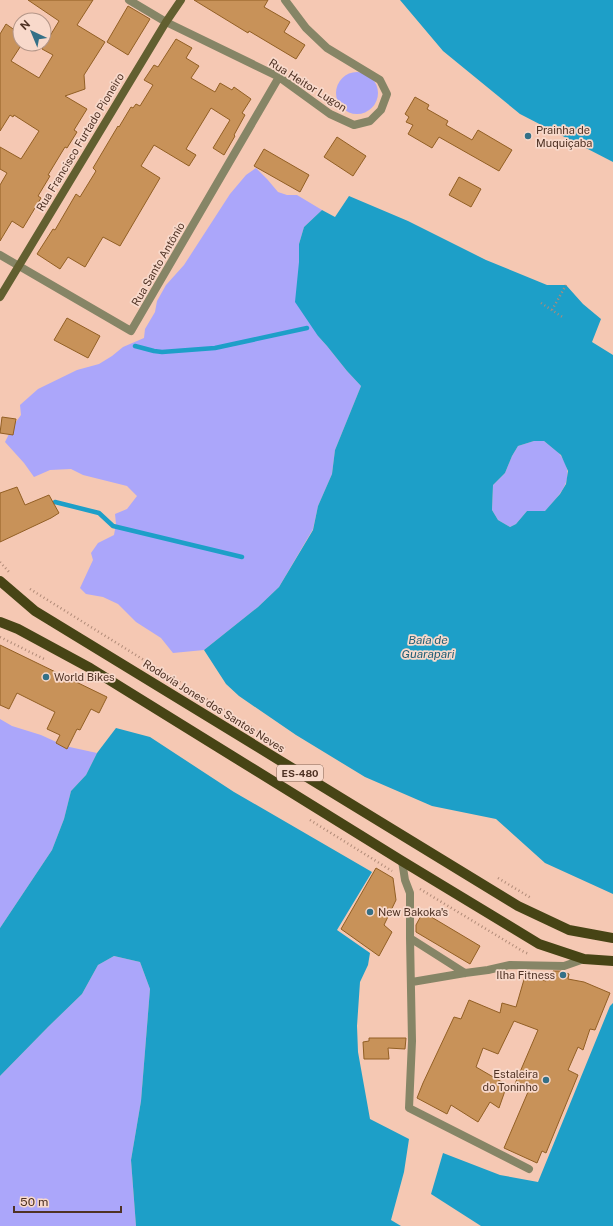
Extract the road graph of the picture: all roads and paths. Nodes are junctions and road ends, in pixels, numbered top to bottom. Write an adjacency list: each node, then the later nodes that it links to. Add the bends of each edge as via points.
1 (129, 0): 4 (street, Rua Heitor Lugon)
2 (181, 0): 4 (street, Rua Francisco Furtado Pioneiro)
3 (285, 0): 5 (street, Rua Heitor Lugon, via 306,28 327,48 380,80 387,94 381,110 370,121 354,125 330,114)
4 (166, 22): 5 (street, Rua Heitor Lugon); 7 (street, Rua Francisco Furtado Pioneiro)
5 (279, 77): 7 (street, Rua Santo Antônio, via 131,331)
6 (0, 255): 7 (street, Rua Santo Antônio)
7 (18, 266): 9 (street, Rua Francisco Furtado Pioneiro)
8 (566, 285): 11 (path)
9 (0, 297)
10 (541, 303): 11 (path)
11 (552, 310): 12 (path)
12 (564, 318)
13 (0, 562): 14 (path)
14 (13, 576)
15 (0, 581): 23 (main road, Rodovia Jones dos Santos Neves / ES-480, via 35,610 518,906 569,930)
16 (28, 588): 18 (path)
17 (0, 622): 19 (main road, ES-480, via 90,668)
18 (289, 750)
19 (402, 861): 22 (street, via 410,894); 24 (main road, ES-480, via 539,944)
20 (492, 874): 21 (path)
21 (532, 898)
22 (410, 938): 26 (street); 27 (street)
23 (613, 938)
24 (584, 959): 25 (main road, ES-480); 26 (street, via 564,966 510,965)
25 (613, 961)
26 (465, 973): 27 (street)
27 (412, 982): 28 (street, via 410,1108)
28 (529, 1169)

